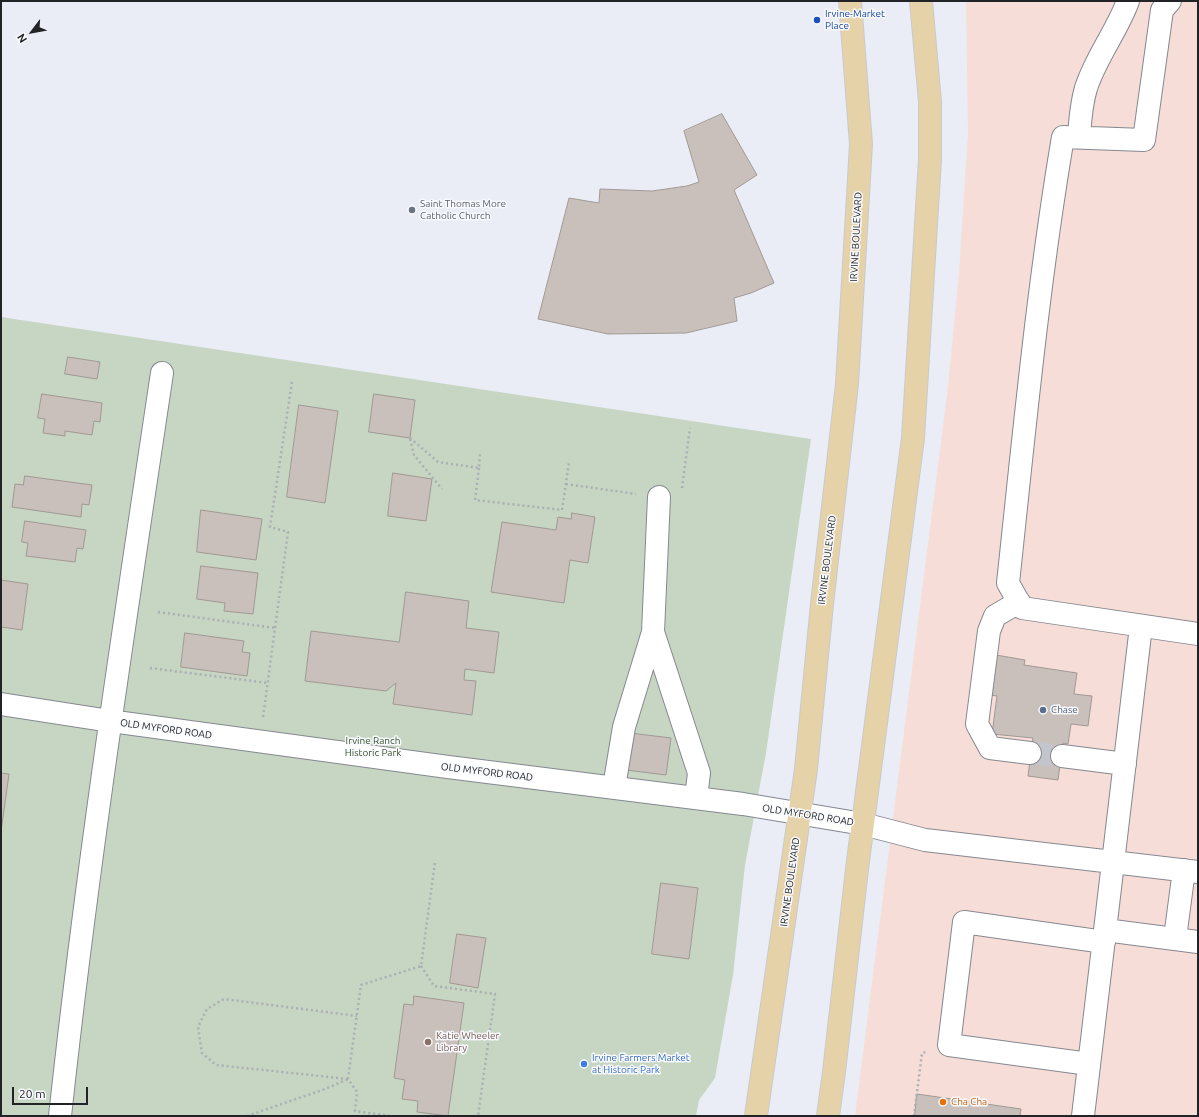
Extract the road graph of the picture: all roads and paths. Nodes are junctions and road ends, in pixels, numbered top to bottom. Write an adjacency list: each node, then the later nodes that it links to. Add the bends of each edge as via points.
1 (850, 1): 31 (main road, IRVINE BOULEVARD, via 861,144 847,384)
2 (921, 1): 32 (main road, via 930,102 930,159 913,438)
3 (1128, 1): 5 (street, via 1087,87 1080,110)
4 (1170, 1): 5 (street, via 1162,10 1144,140)
5 (1079, 137): 15 (street, via 1063,137 1043,270 1008,582)
6 (162, 373): 24 (street)
7 (292, 382): 18 (path, via 270,527 288,532)
8 (690, 428): 14 (path, via 680,500)
9 (480, 453): 11 (path)
10 (569, 462): 12 (path)
11 (479, 468): 12 (path, via 475,500 562,510); 13 (path, via 438,462 410,438 414,455)
12 (566, 484): 14 (path)
13 (442, 489)
14 (659, 497): 19 (street)
15 (1019, 602): 17 (street, via 1022,608); 26 (street, via 995,616 989,631 977,724 990,748)
16 (158, 612): 18 (path)
17 (1141, 626): 20 (street); 28 (street)
18 (275, 628): 22 (path)
19 (653, 632): 29 (street, via 624,727); 30 (street, via 699,773)
20 (1198, 634)
21 (150, 668): 22 (path)
22 (268, 683): 25 (path)
23 (1, 704): 24 (street, OLD MYFORD ROAD)
24 (110, 721): 25 (street, OLD MYFORD ROAD); 44 (street)
25 (260, 742): 29 (street, OLD MYFORD ROAD)
26 (1030, 753)
27 (1062, 756): 28 (street)
28 (1125, 764): 34 (street)
29 (614, 787): 30 (street, OLD MYFORD ROAD)
30 (696, 798): 31 (street, OLD MYFORD ROAD)
31 (800, 814): 32 (street, OLD MYFORD ROAD); 48 (main road, IRVINE BOULEVARD)
32 (863, 824): 34 (street, OLD MYFORD ROAD, via 925,840); 49 (main road)
33 (435, 862): 39 (path)
34 (1113, 862): 35 (street, OLD MYFORD ROAD); 36 (street)
35 (1191, 871): 37 (street)
36 (1104, 936): 37 (street); 41 (street, via 964,922); 42 (street)
37 (1175, 938): 38 (street)
38 (1198, 942)
39 (421, 966): 40 (path, via 361,985); 47 (path, via 434,986 495,994)
40 (357, 1016): 43 (path); 43 (path, via 224,999 207,1009 198,1027 202,1053 216,1065)
41 (949, 1045): 42 (street); 50 (path, via 922,1053)
42 (1089, 1064): 51 (street)
43 (348, 1079): 45 (path); 46 (path, via 357,1092 355,1110)
44 (60, 1116)
45 (246, 1116)
46 (390, 1116)
47 (478, 1116)
48 (756, 1116)
49 (828, 1116)
50 (914, 1116)
51 (1083, 1116)

